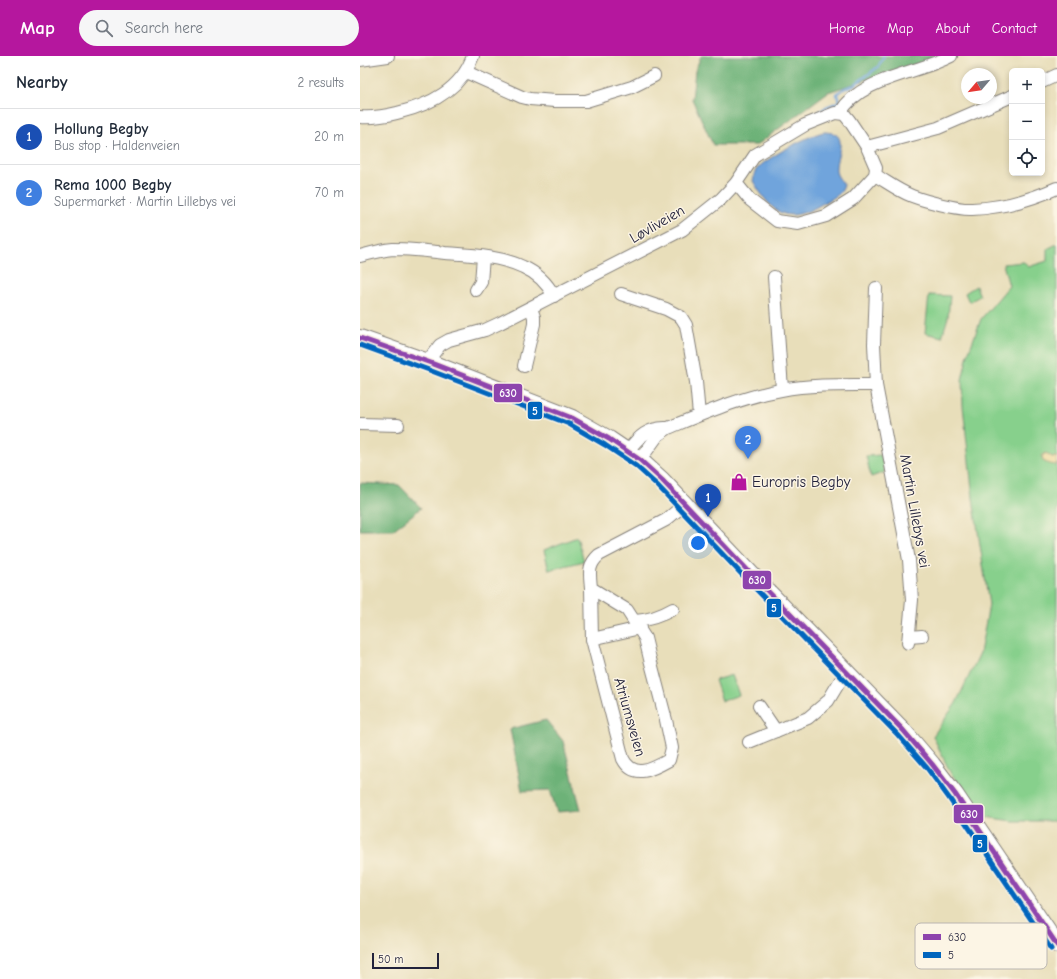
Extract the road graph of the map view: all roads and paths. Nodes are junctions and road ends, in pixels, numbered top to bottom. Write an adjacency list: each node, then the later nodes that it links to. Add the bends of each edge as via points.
1 (388, 56): 4 (street)
2 (473, 56): 5 (street)
3 (951, 56): 10 (street, via 881,81 851,99)
4 (360, 60)
5 (466, 72): 7 (street, via 522,97 563,101 586,100 632,87); 11 (street, via 453,87 433,101 391,114)
6 (1057, 75): 8 (street)
7 (654, 76)
8 (1045, 81)
9 (1009, 97): 12 (street, via 938,128)
10 (840, 113): 12 (street, via 849,120); 14 (street, Løvliveien, via 805,125 755,155)
11 (360, 117)
12 (867, 147): 13 (street, via 874,163)
13 (875, 175): 14 (street, via 853,199 826,216 798,224 777,221 750,200); 15 (street, via 913,197 970,210 1005,206)
14 (736, 183): 22 (street, Løvliveien, via 721,199 682,230)
15 (1057, 188)
16 (360, 256): 17 (street, via 393,249)
17 (483, 257): 20 (street, via 481,282); 22 (street, via 507,260 525,267 544,281)
18 (774, 277): 28 (street)
19 (876, 288): 27 (street, Martin Lillebys vei)
20 (476, 290)
21 (621, 294): 29 (street, via 666,309 681,317 686,325)
22 (554, 296): 23 (street, Løvliveien)
23 (531, 308): 25 (street, Løvliveien, via 485,330 440,344 433,354); 26 (street, via 534,324)
24 (360, 338): 25 (main road)
25 (431, 363): 32 (main road, via 572,418)
26 (524, 366)
27 (876, 385): 28 (street, via 823,385); 37 (street, Martin Lillebys vei, via 909,560 912,600 908,640)
28 (782, 389): 29 (street, via 746,398)
29 (699, 415): 32 (street, via 668,428)
30 (360, 424): 31 (street)
31 (398, 425)
32 (634, 455): 33 (main road)
33 (685, 504): 34 (street, Atriumsveien, via 666,520 599,555 590,568); 39 (main road)
34 (591, 588): 36 (street, Atriumsveien, via 627,610); 38 (street, Atriumsveien)
35 (673, 609): 36 (street)
36 (638, 625): 38 (street); 38 (street, Atriumsveien, via 646,638 672,748 669,760 648,770 632,770 626,766 623,759)
37 (922, 636)
38 (592, 639)
39 (848, 673): 41 (street, via 840,681 828,702 808,718); 43 (main road, via 932,764)
40 (759, 706): 41 (street)
41 (776, 731): 42 (street)
42 (749, 742)
43 (1042, 923)
44 (1047, 930): 45 (main road)
45 (1057, 945)

